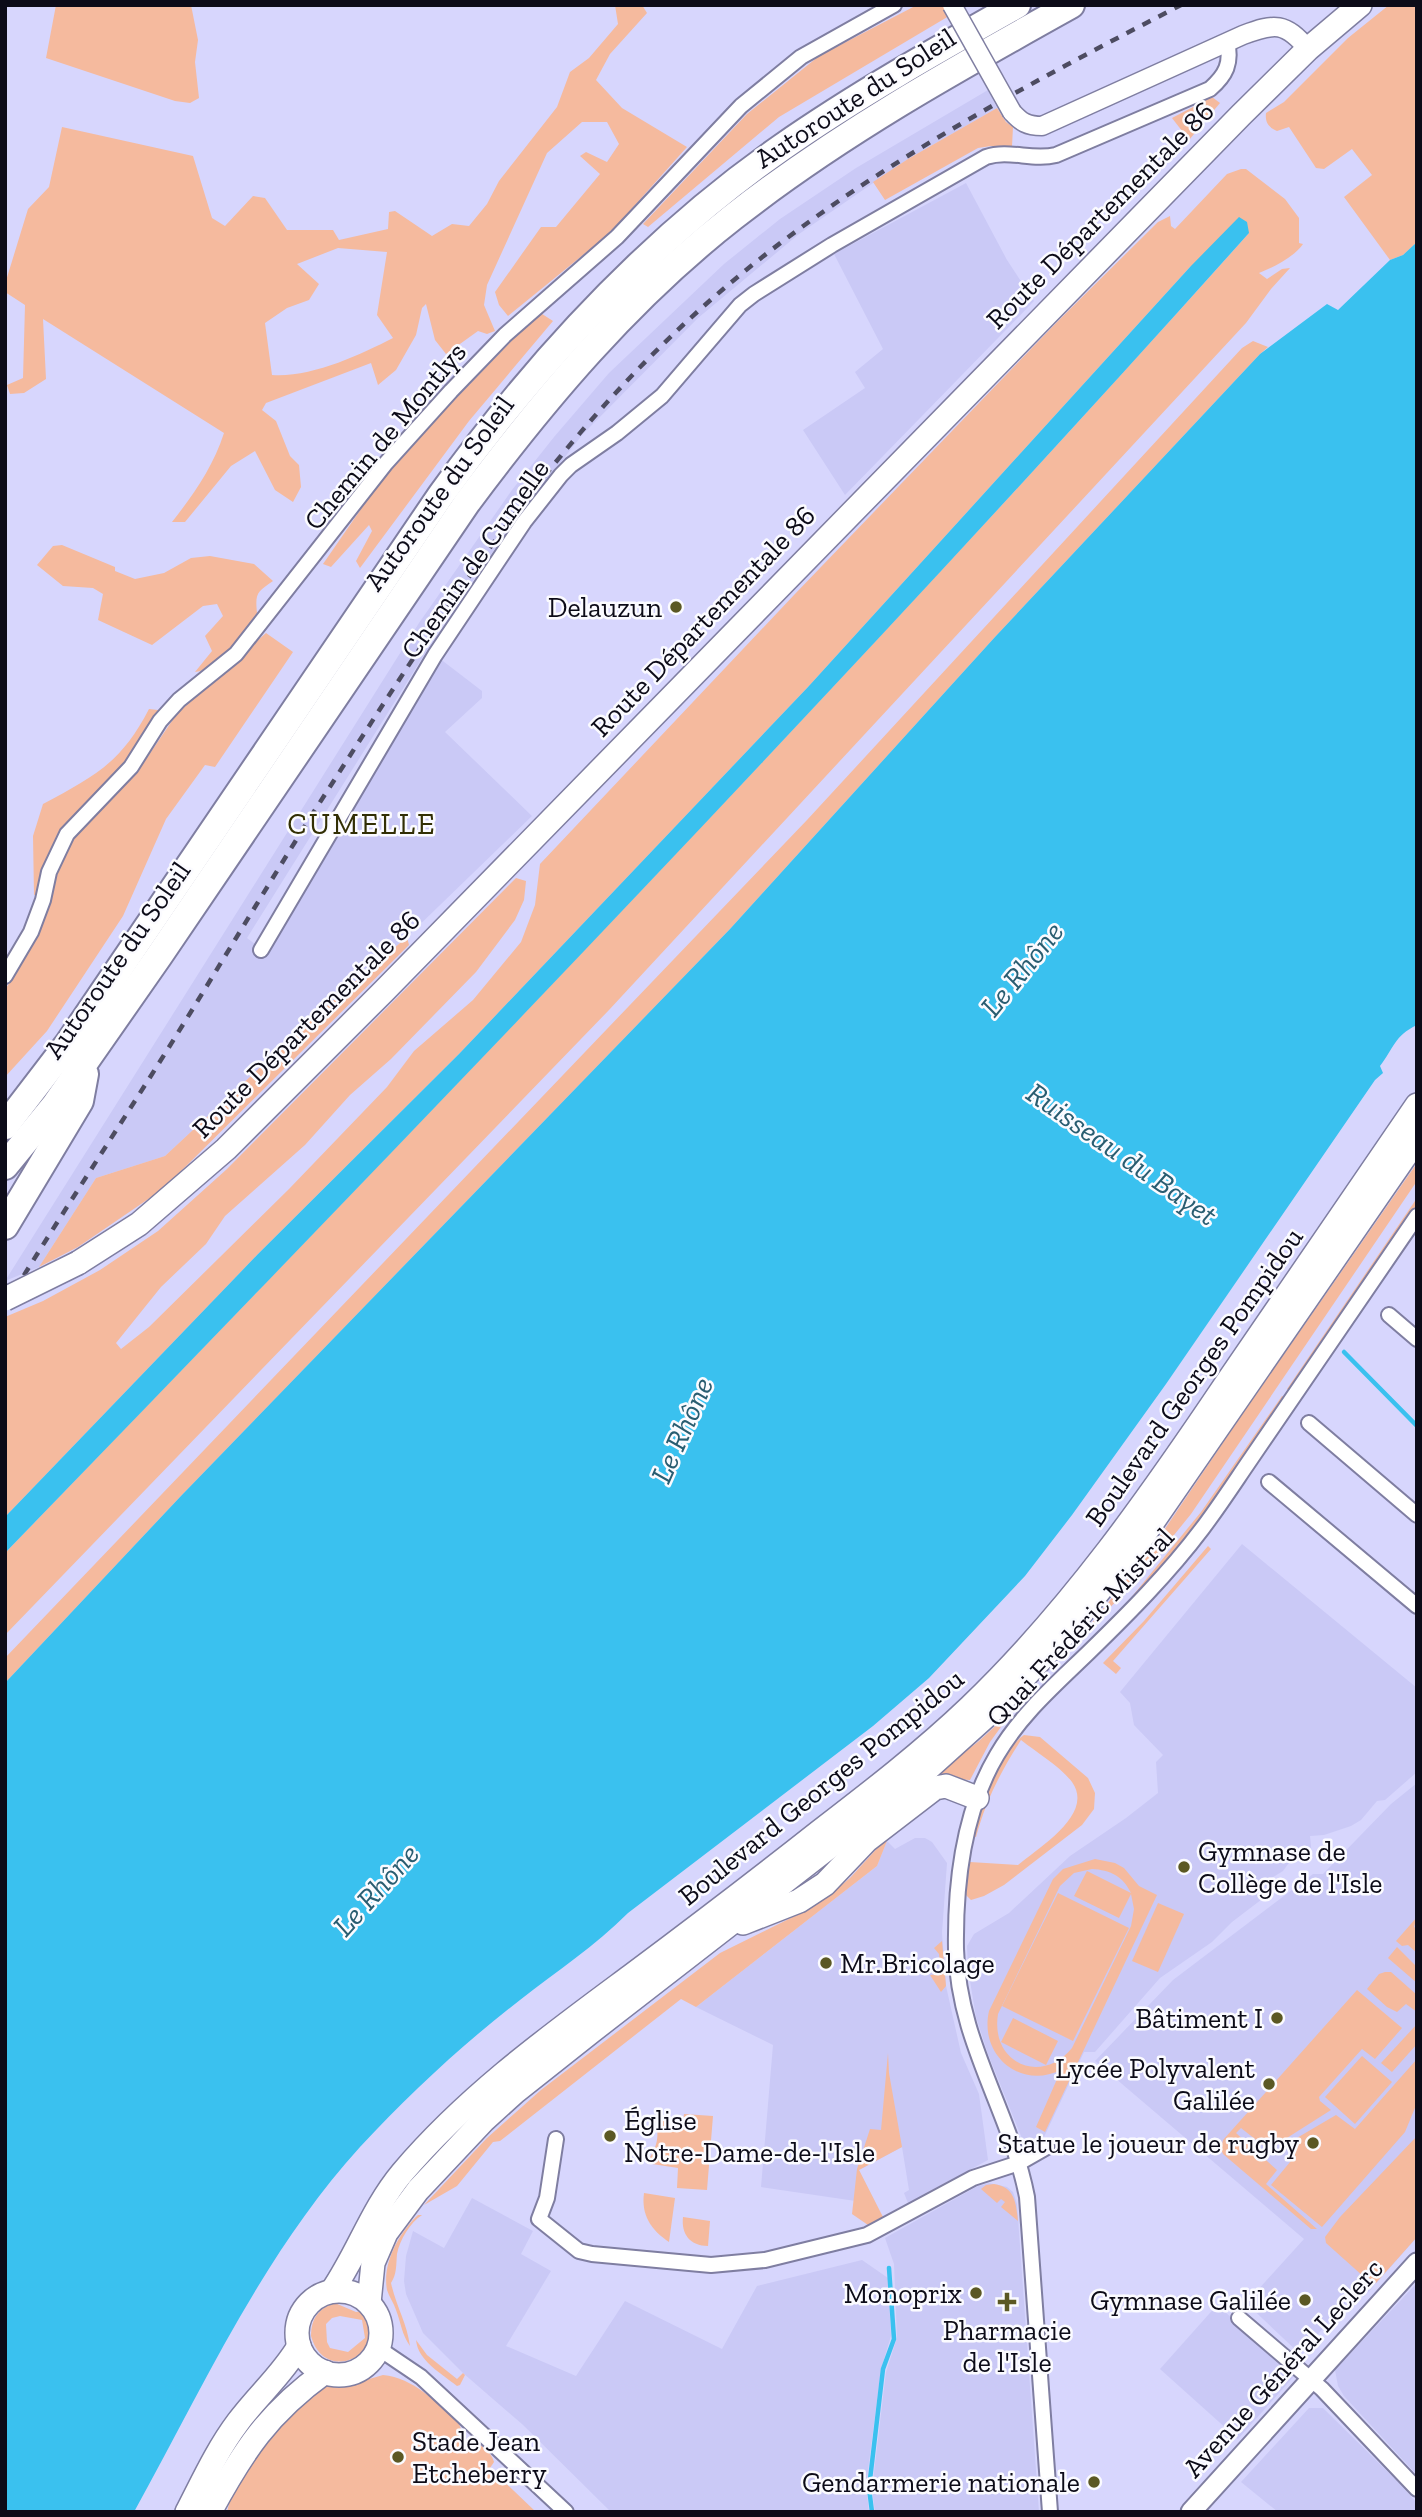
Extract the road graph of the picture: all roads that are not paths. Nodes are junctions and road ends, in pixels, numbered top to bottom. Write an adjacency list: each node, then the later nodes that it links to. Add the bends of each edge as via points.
1 (894, 5): 9 (street, Chemin de Montlys, via 801,57 741,106 617,237 505,335 451,391 386,463 236,654 178,700 131,768 66,834 31,932)
2 (952, 5): 6 (street, bridge, via 1012,112 1030,126 1042,126)
3 (1017, 5): 12 (highway, Autoroute du Soleil, via 894,75 779,149 668,239 570,334 441,495 68,1044)
4 (1071, 5): 10 (highway, Autoroute du Soleil, via 904,99 793,172 686,256 582,358 458,515)
5 (1360, 5): 7 (main road, Route Départementale 86)
6 (1227, 42): 7 (street, via 1276,26 1288,29); 8 (street, Chemin de Cumelle, via 1230,62 1210,89 1056,155 986,157 832,245 740,305 662,396 571,464 543,496 435,654)
7 (1308, 49): 17 (main road, Route Départementale 86, bridge, via 226,1149 139,1224 78,1263)
8 (261, 950)
9 (5, 976)
10 (87, 1059): 14 (highway, Autoroute du Soleil); 16 (highway, via 80,1101)
11 (1417, 1105): 30 (main road, Boulevard Georges Pompidou, via 1133,1519 1031,1644 914,1757 488,2087 426,2146 389,2190)
12 (5, 1126)
13 (1417, 1139): 25 (main road, Boulevard Georges Pompidou, via 1141,1539 1062,1637 958,1744)
14 (5, 1166)
15 (1417, 1216): 24 (street, Quai Frédéric Mistral, via 1204,1527 1161,1580 1024,1717 997,1755)
16 (5, 1226)
17 (5, 1299)
18 (1389, 1315): 19 (street)
19 (1417, 1339)
20 (1309, 1423): 22 (street)
21 (1269, 1482): 23 (street)
22 (1417, 1514)
23 (1417, 1606)
24 (977, 1798): 25 (main road, via 946,1786 934,1788 866,1841 825,1884 799,1901); 28 (street, Quai Frédéric Mistral, via 959,1891 957,1971 969,2032)
25 (720, 1931): 31 (main road, Boulevard Georges Pompidou, via 515,2092 449,2155 380,2244)
26 (556, 2139): 28 (street, via 539,2219 579,2251 711,2264 765,2260 867,2235 973,2178)
27 (1047, 2147): 28 (street)
28 (1019, 2163): 41 (street, Quai Frédéric Mistral, via 1030,2219)
29 (1417, 2263): 36 (main road, Avenue Général Leclerc)
30 (332, 2291): 31 (main road, via 352,2293); 33 (main road, via 315,2298 303,2311 297,2328)
31 (369, 2303): 34 (main road, via 380,2324)
32 (1239, 2318): 36 (street)
33 (299, 2346): 35 (main road, via 306,2359); 38 (main road, via 279,2377 231,2432)
34 (378, 2348): 35 (main road, via 356,2371); 40 (street, via 429,2384)
35 (325, 2372): 39 (main road, via 256,2435)
36 (1312, 2380): 37 (street); 42 (main road, Avenue Général Leclerc)
37 (1417, 2489)
38 (187, 2512)
39 (210, 2512)
40 (566, 2512)
41 (1050, 2512)
42 (1191, 2512)

